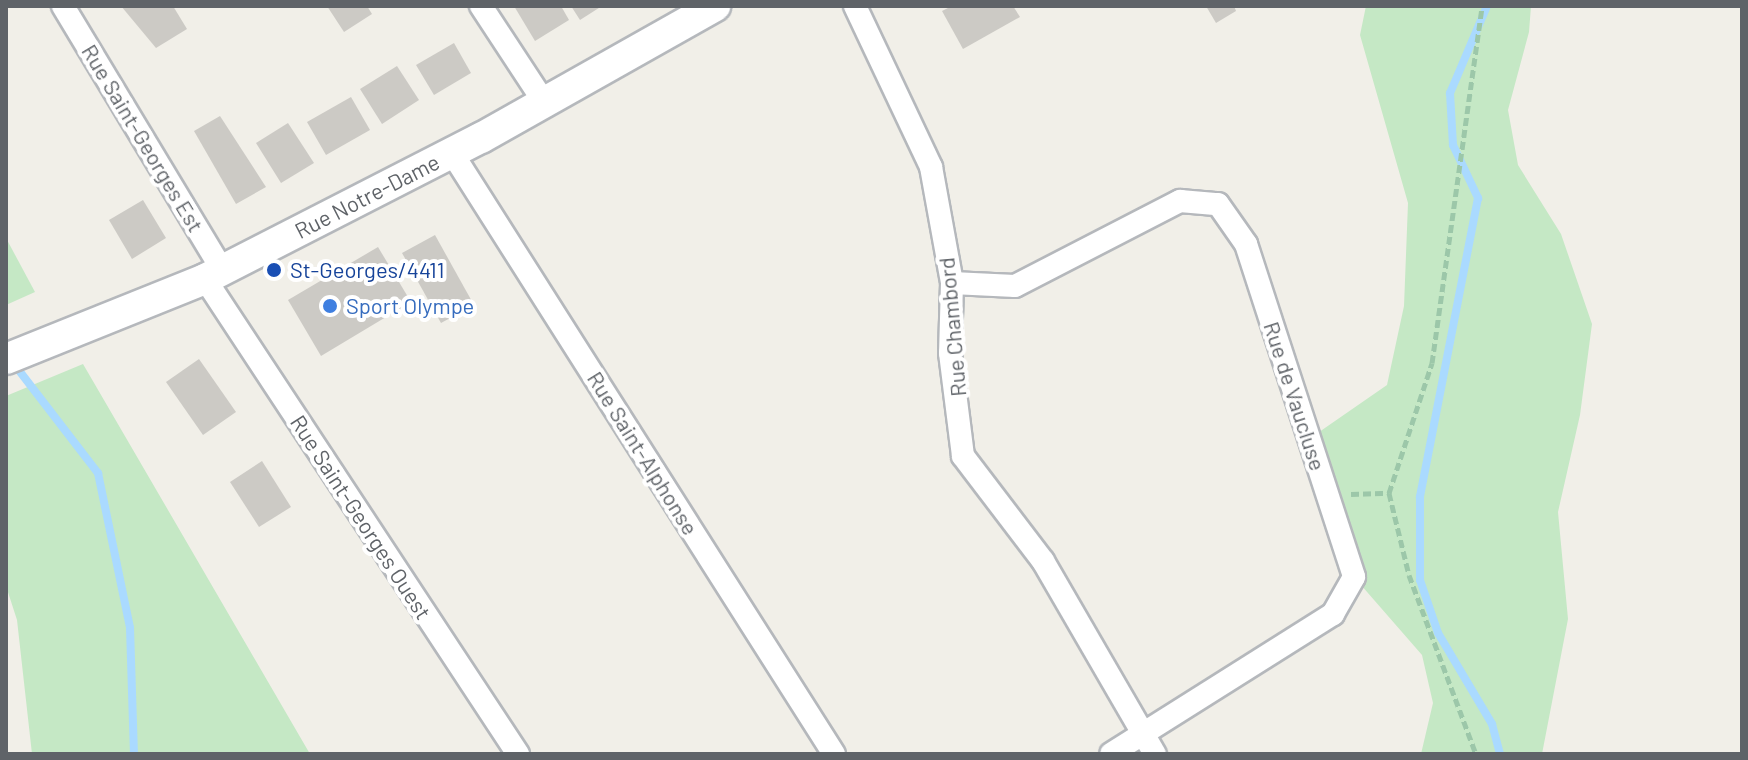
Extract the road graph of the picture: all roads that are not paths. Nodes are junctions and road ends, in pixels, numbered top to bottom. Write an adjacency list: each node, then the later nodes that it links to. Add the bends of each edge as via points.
1 (63, 6): 7 (street, Rue Saint-Georges Est)
2 (481, 6): 5 (street)
3 (715, 6): 5 (street, Rue Notre-Dame)
4 (855, 6): 8 (street, Rue Chambord, via 931,167)
5 (542, 99): 6 (street, Rue Notre-Dame)
6 (452, 153): 7 (street, Rue Notre-Dame); 12 (street, Rue Saint-Alphonse)
7 (213, 274): 9 (street, Rue Notre-Dame); 11 (street, Rue Saint-Georges Ouest)
8 (952, 283): 10 (street, Rue Chambord, via 950,353 963,456 1043,561); 10 (street, Rue de Vaucluse, via 1015,286 1180,201 1218,204 1246,244 1354,577 1333,614)
9 (6, 359)
10 (1142, 734): 13 (street, Rue de Vaucluse); 14 (street, Rue Chambord)
11 (518, 754)
12 (834, 754)
13 (1111, 754)
14 (1155, 754)

